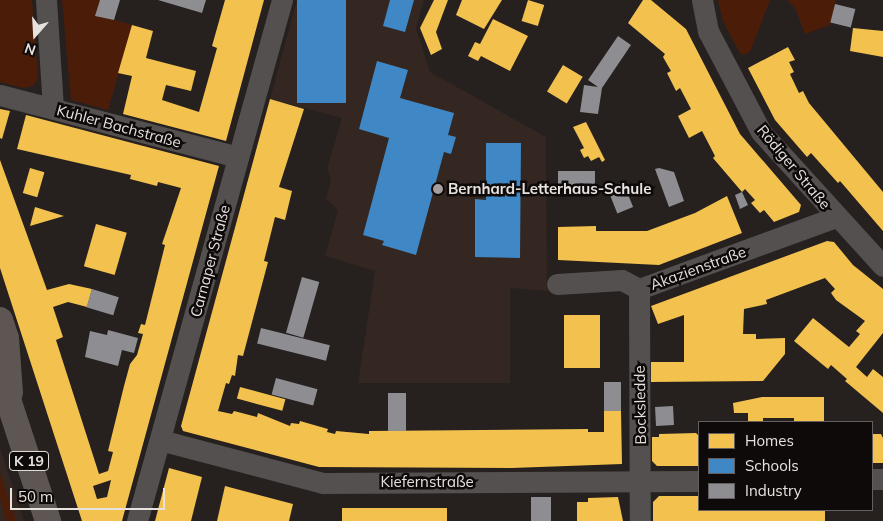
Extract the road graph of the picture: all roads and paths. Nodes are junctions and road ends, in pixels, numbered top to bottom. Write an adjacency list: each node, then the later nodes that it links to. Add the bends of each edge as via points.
1 (46, 0): 5 (street)
2 (282, 0): 6 (street, Carnaper Straße)
3 (702, 0): 7 (street, Rödiger Straße, via 708,31 761,132)
4 (0, 95): 5 (street, Kuhler Bachstraße)
5 (53, 108): 6 (street, Kuhler Bachstraße)
6 (238, 157): 14 (street, Carnaper Straße)
7 (836, 216): 8 (street, Rödiger Straße); 10 (street, Akazienstraße)
8 (883, 266)
9 (557, 284): 10 (street, Akazienstraße, via 622,280)
10 (639, 290): 16 (street, Bocksledde)
11 (0, 320): 13 (main road, K 19, via 6,338)
12 (0, 375): 13 (main road, K 19)
13 (11, 401): 17 (main road, K 19)
14 (160, 440): 16 (street, Kiefernstraße, via 323,483); 18 (street, Carnaper Straße)
15 (698, 481): 16 (street, Kiefernstraße)
16 (641, 482): 19 (street, Bocksledde)
17 (48, 521)
18 (137, 521)
19 (640, 521)

